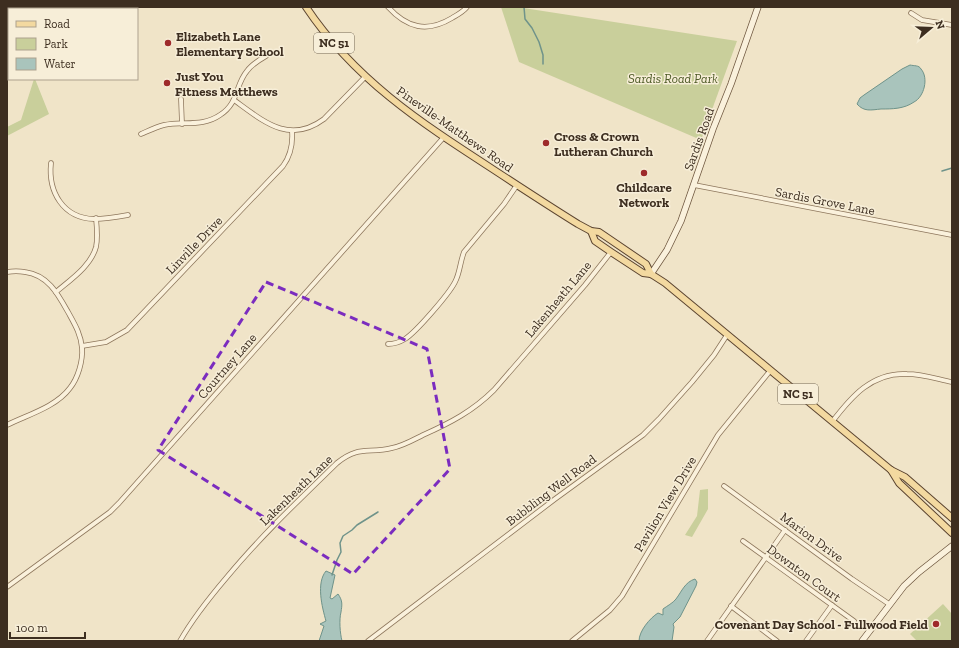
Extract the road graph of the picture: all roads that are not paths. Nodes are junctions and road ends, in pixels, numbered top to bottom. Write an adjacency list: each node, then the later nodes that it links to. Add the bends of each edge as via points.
1 (306, 7): 8 (main road, Pineville-Matthews Road / NC 51, via 336,46)
2 (388, 7): 3 (street, via 404,21 429,27 443,23)
3 (467, 7)
4 (758, 7): 17 (main road, Sardis Road)
5 (910, 13): 6 (street, via 922,20)
6 (952, 25)
7 (266, 56): 10 (street, via 246,71)
8 (365, 77): 12 (street, via 318,124); 14 (main road, Pineville-Matthews Road / NC 51, via 397,104)
9 (181, 99): 11 (street)
10 (234, 100): 11 (street, via 227,110 212,119); 12 (street, via 268,124)
11 (182, 124): 13 (street, via 162,125)
12 (292, 131): 28 (street, Linville Drive, via 292,149 288,160 127,330 106,342)
13 (141, 134)
14 (444, 137): 16 (main road, Pineville-Matthews Road / NC 51); 41 (street, Courtney Lane, via 119,504)
15 (51, 163): 19 (street, via 52,186 65,208 77,215)
16 (517, 185): 20 (main road, Pineville-Matthews Road / NC 51); 27 (street, via 464,252 456,281 451,289 407,338)
17 (694, 185): 21 (street, Sardis Grove Lane); 24 (main road, Sardis Road, via 675,236)
18 (128, 215): 19 (street)
19 (96, 218): 25 (street, via 97,237 94,253)
20 (591, 231): 22 (main road, Pineville-Matthews Road / NC 51, via 595,240); 24 (main road, Pineville-Matthews Road / NC 51, via 600,232 646,264)
21 (952, 235)
22 (611, 252): 24 (main road, Pineville-Matthews Road / NC 51, via 643,272); 46 (street, Lakenheath Lane, via 480,404 450,423 400,446 360,451 337,463 255,544 206,604)
23 (7, 272): 25 (street, via 34,274 46,280)
24 (651, 274): 26 (main road, NC 51)
25 (56, 292): 28 (street, via 76,327)
26 (727, 335): 29 (main road, NC 51); 47 (street, Bubbling Well Road, via 692,382 647,431)
27 (388, 344)
28 (82, 346): 32 (street, via 82,357 74,383 66,393 45,407)
29 (770, 371): 31 (main road, NC 51); 48 (street, Pavilion View Drive, via 718,435 622,596 610,610)
30 (952, 382): 31 (street, via 914,374 887,376 869,383 857,392)
31 (832, 422): 33 (main road, NC 51)
32 (7, 425)
33 (891, 470): 35 (main road, NC 51, via 905,477); 37 (main road, NC 51, via 899,483)
34 (724, 486): 36 (street, Marion Drive)
35 (952, 518)
36 (785, 530): 40 (street); 42 (street, Marion Drive)
37 (952, 533)
38 (742, 541): 40 (street, Downton Court)
39 (952, 546): 42 (main road, via 910,580)
40 (766, 558): 43 (street, Downton Court); 44 (street)
41 (7, 587)
42 (889, 604): 52 (main road)
43 (832, 605): 45 (street, Downton Court); 51 (street)
44 (731, 606): 49 (street); 50 (street)
45 (854, 621)
46 (180, 641)
47 (368, 641)
48 (572, 641)
49 (707, 641)
50 (778, 641)
51 (806, 641)
52 (862, 641)

